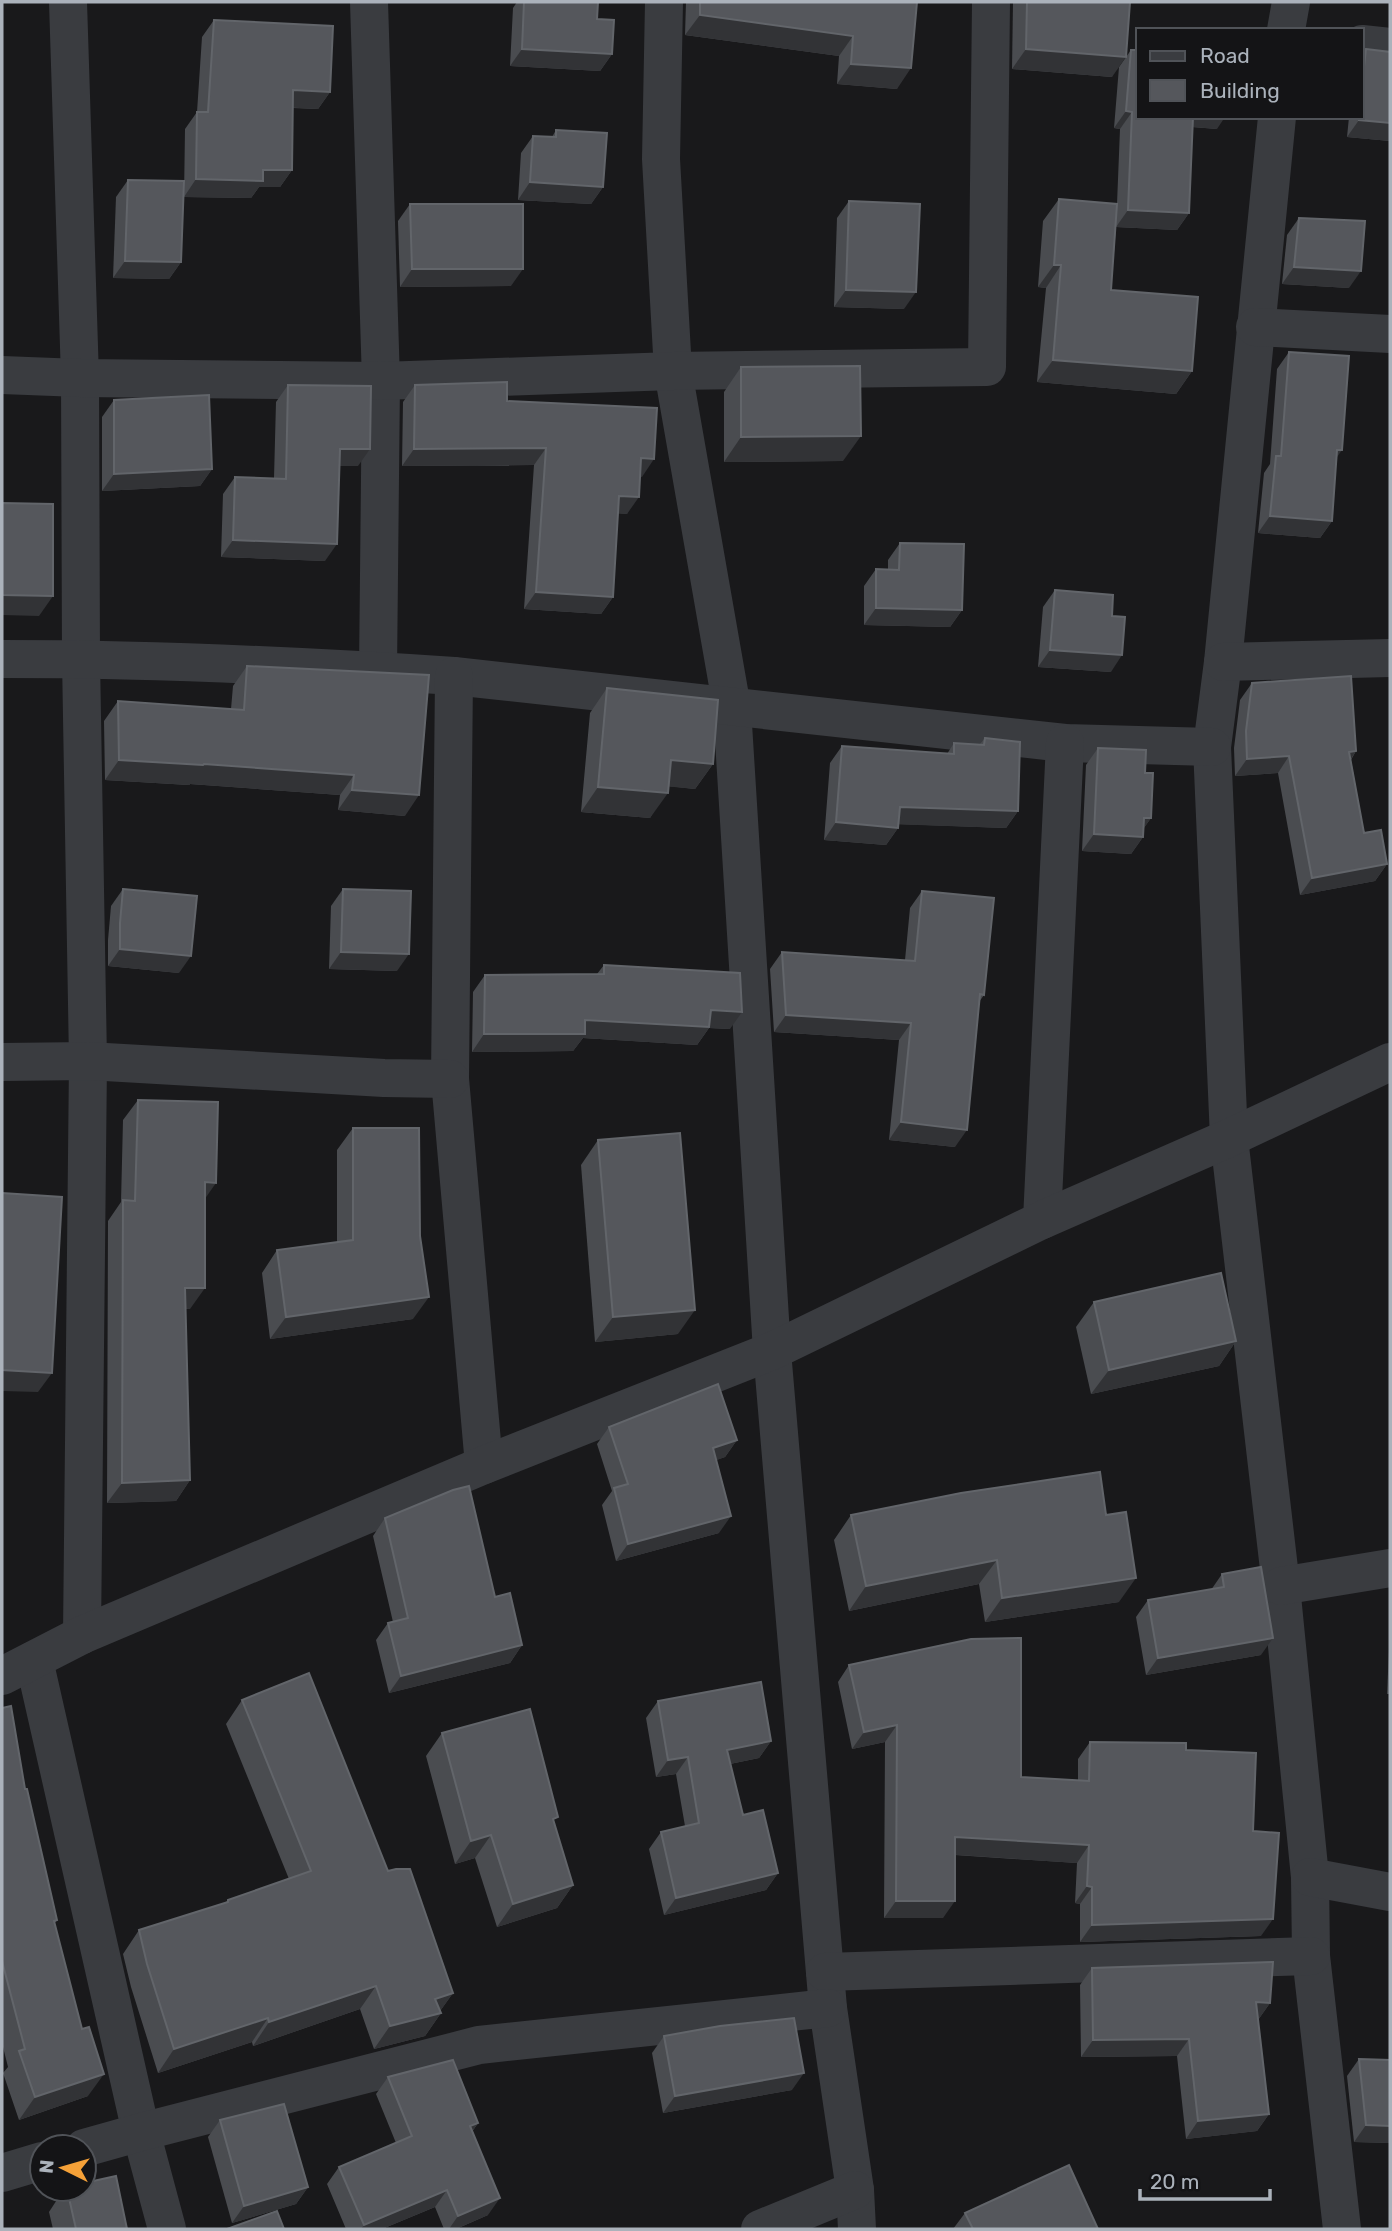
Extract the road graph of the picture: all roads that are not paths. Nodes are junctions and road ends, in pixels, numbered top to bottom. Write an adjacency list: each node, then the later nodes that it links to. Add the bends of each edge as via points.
1 (68, 2): 14 (street)
2 (369, 2): 15 (street)
3 (664, 2): 12 (street, via 661,159)
4 (991, 2): 12 (street, via 987,367)
5 (1291, 2): 6 (street)
6 (1286, 28)
7 (1364, 44): 8 (street)
8 (1390, 47)
9 (1277, 119): 10 (street)
10 (1255, 327): 11 (street); 19 (street)
11 (1390, 334)
12 (673, 372): 15 (street); 22 (street)
13 (2, 375): 14 (street)
14 (80, 378): 15 (street); 18 (street)
15 (381, 381): 20 (street)
16 (1390, 658): 19 (street)
17 (2, 659): 18 (street)
18 (81, 659): 20 (street); 25 (street)
19 (1223, 662): 24 (street)
20 (378, 671): 21 (street)
21 (454, 676): 22 (street); 28 (street)
22 (732, 708): 23 (street); 31 (street)
23 (1065, 743): 24 (street); 30 (street)
24 (1212, 747): 29 (street)
25 (88, 1061): 26 (street); 28 (street); 35 (street)
26 (2, 1062)
27 (1390, 1062): 29 (street)
28 (450, 1079): 32 (street)
29 (1229, 1138): 30 (street); 34 (street)
30 (1042, 1220): 31 (street)
31 (772, 1351): 32 (street); 40 (street)
32 (484, 1465): 35 (street)
33 (1390, 1568): 34 (street)
34 (1281, 1586): 37 (street)
35 (82, 1635): 36 (street)
36 (18, 1668): 41 (street)
37 (1310, 1877): 38 (street); 39 (street)
38 (1390, 1892)
39 (1311, 1956): 40 (street); 49 (street)
40 (827, 1990): 41 (street, via 479,2045); 45 (street)
41 (141, 2132): 42 (street); 46 (street)
42 (98, 2144)
43 (28, 2165): 44 (street)
44 (2, 2172)
45 (855, 2190): 47 (street); 48 (street)
46 (167, 2229)
47 (760, 2229)
48 (857, 2229)
49 (1342, 2229)

